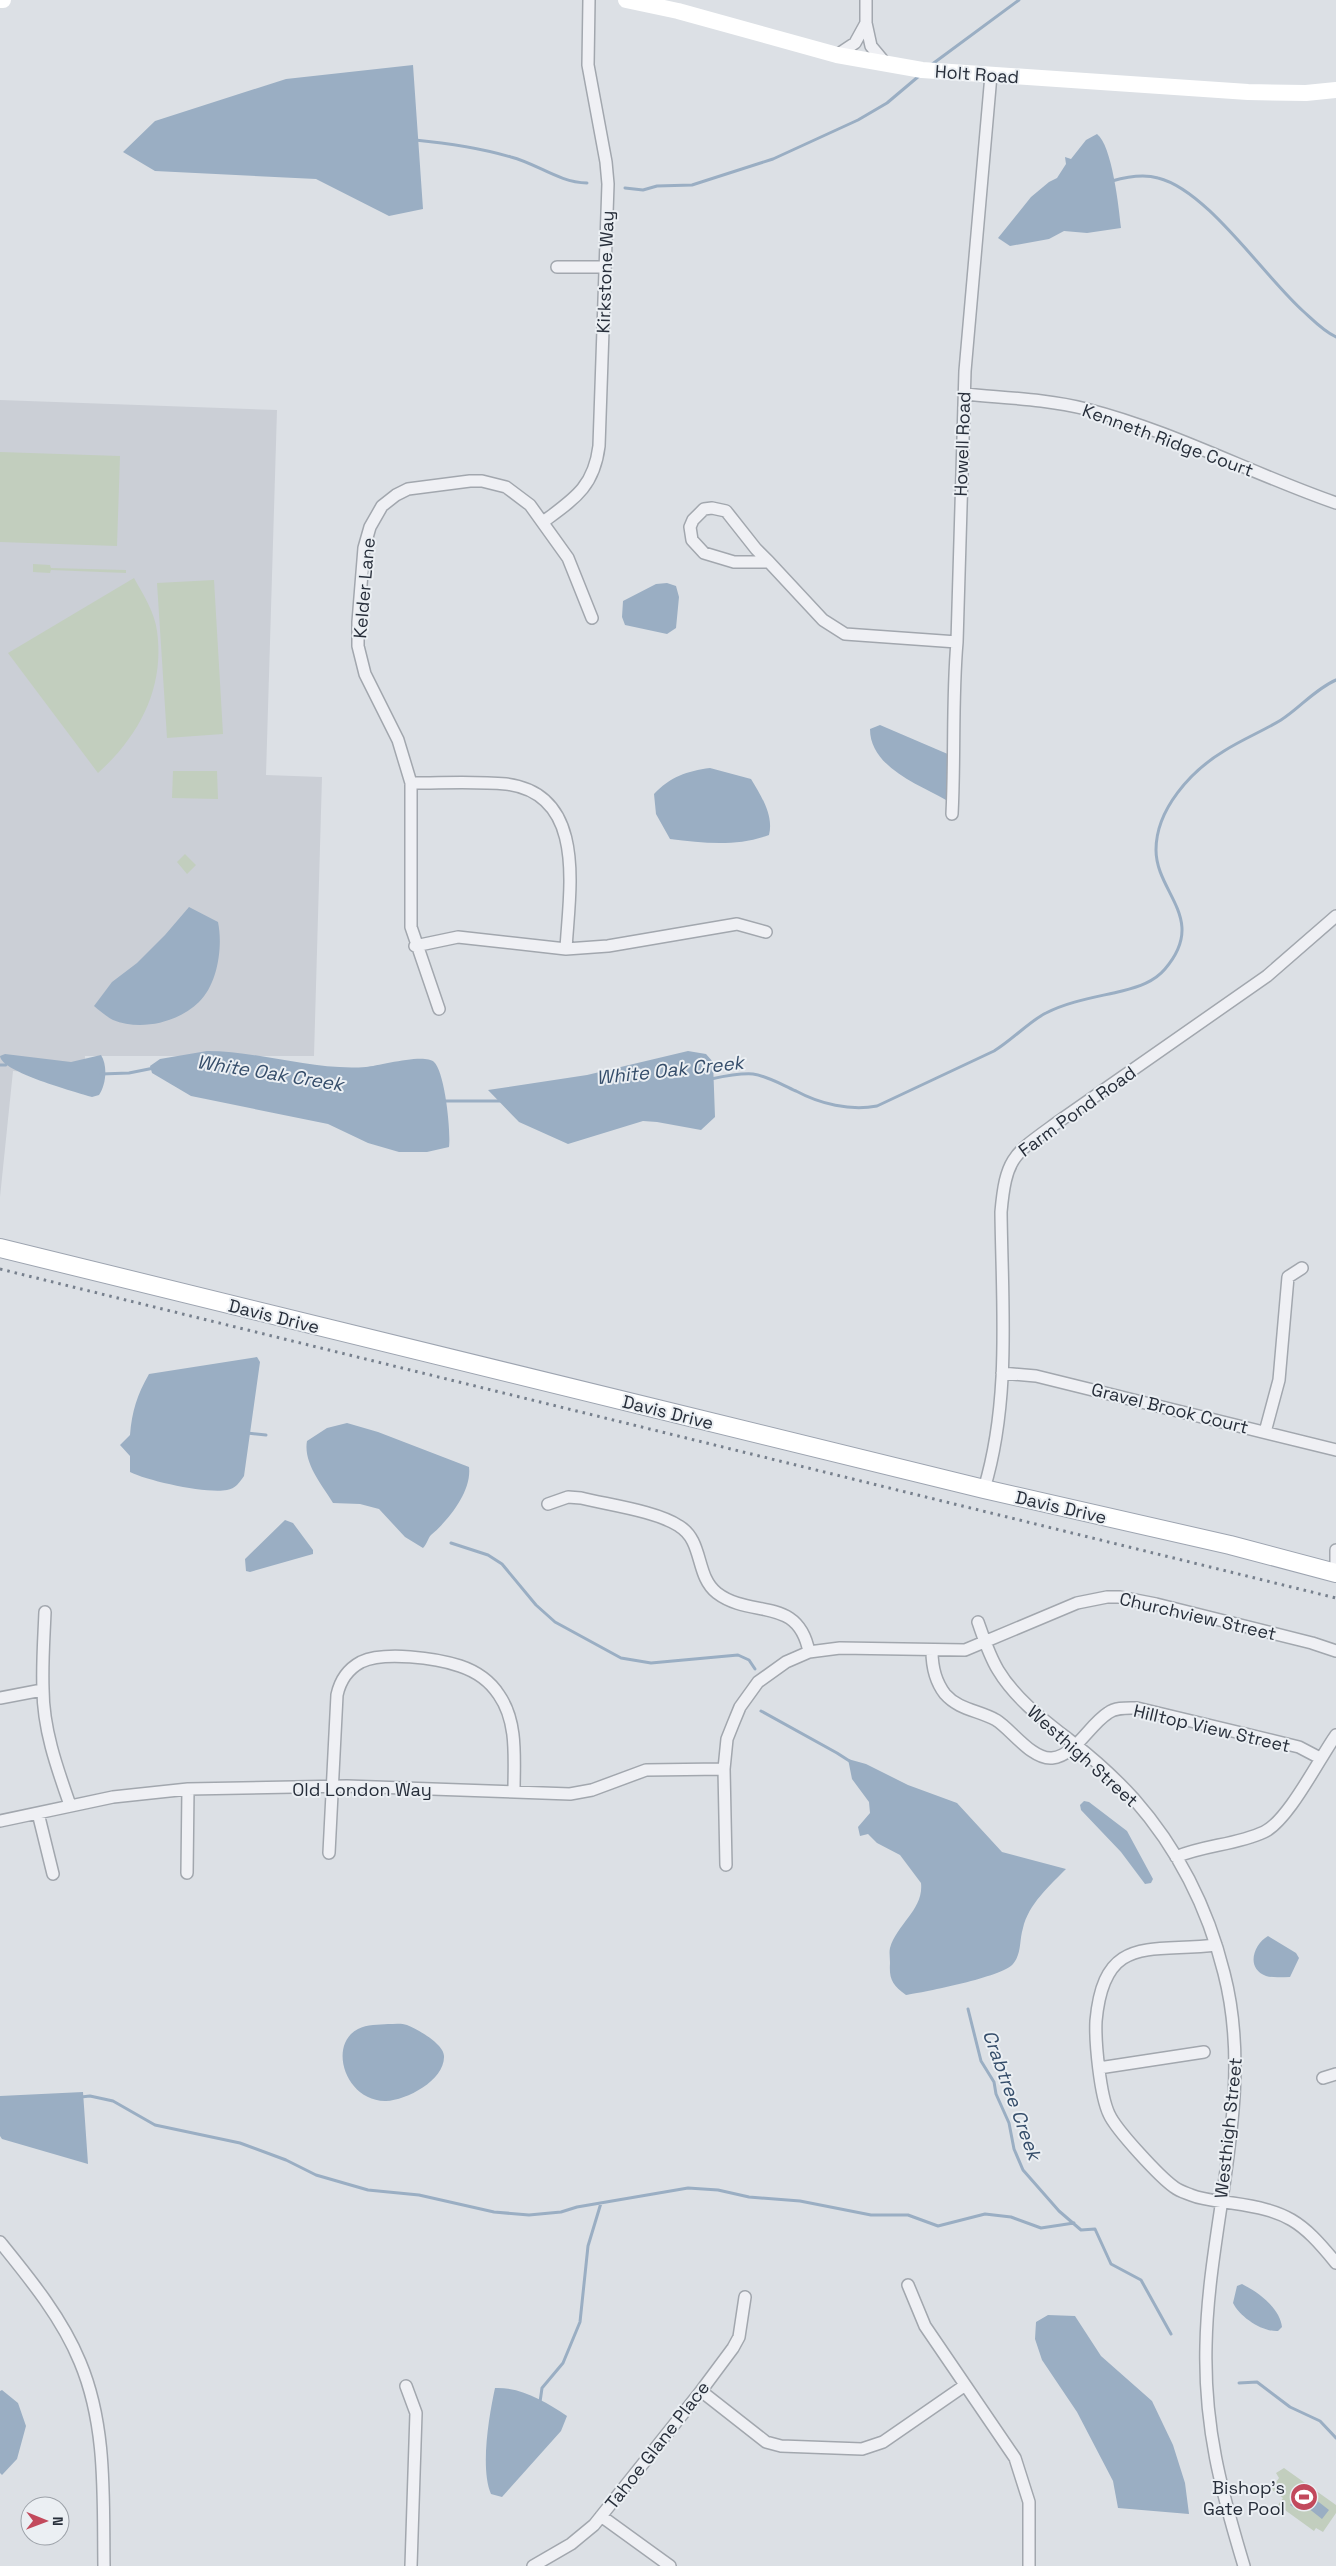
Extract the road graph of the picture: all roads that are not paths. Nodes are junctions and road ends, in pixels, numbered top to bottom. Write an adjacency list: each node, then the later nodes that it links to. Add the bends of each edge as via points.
1 (589, 0): 10 (street, Kirkstone Way, via 588,65 607,173)
2 (626, 0): 5 (street, Holt Road)
3 (866, 0): 4 (street)
4 (866, 23): 5 (street, via 855,43); 6 (street, via 871,46)
5 (837, 55): 6 (street, Holt Road)
6 (886, 64): 7 (street, Holt Road)
7 (991, 75): 8 (street, Holt Road, via 1248,92); 11 (street, Howell Road)
8 (1336, 90)
9 (557, 267): 10 (street)
10 (605, 268): 13 (street, Kirkstone Way, via 598,458 583,490)
11 (964, 394): 12 (street, Kenneth Ridge Court, via 1046,402 1109,415); 16 (street, Howell Road)
12 (1336, 503)
13 (543, 522): 15 (street, Kelder Lane, via 574,568); 17 (street, Kelder Lane, via 513,491 497,483 470,481 421,486 396,495 382,506 370,528 364,548 358,646 365,674 398,740)
14 (769, 562): 14 (street, via 726,511 704,509 692,520 692,540 704,553 734,562); 16 (street, via 823,620 845,634)
15 (592, 618)
16 (957, 642): 18 (street, Howell Road)
17 (412, 783): 21 (street, Kelder Lane, via 410,916); 22 (street, via 506,784 532,792 550,805 564,828 568,845 570,886)
18 (952, 814)
19 (1336, 916): 26 (street, Farm Pond Road, via 1267,976 1016,1155 1007,1170 1001,1212)
20 (766, 932): 22 (street, via 738,924 608,946)
21 (415, 946): 22 (street, via 458,937); 23 (street, Kelder Lane)
22 (566, 949)
23 (439, 1009)
24 (0, 1248): 29 (main road, Davis Drive)
25 (1302, 1268): 27 (street, via 1288,1277 1279,1380)
26 (1002, 1373): 27 (street, Gravel Brook Court, via 1036,1376); 29 (street, Farm Pond Road, via 994,1442)
27 (1265, 1432): 28 (street, Gravel Brook Court)
28 (1336, 1450)
29 (984, 1489): 33 (main road, Davis Drive, via 1230,1545)
30 (548, 1504): 39 (street, via 568,1497 581,1498 662,1517 678,1525 694,1540 705,1575 716,1592 729,1600 769,1610 793,1621 806,1635)
31 (1336, 1550): 32 (street)
32 (1336, 1563)
33 (1336, 1573)
34 (45, 1612): 40 (street)
35 (978, 1622): 36 (street, Westhigh Street)
36 (985, 1642): 37 (street, Churchview Street, via 965,1650); 38 (street, Churchview Street, via 1077,1603 1120,1597 1255,1628); 43 (street, Westhigh Street, via 999,1672 1019,1698)
37 (932, 1651): 39 (street, Churchview Street, via 840,1648); 43 (street, Hilltop View Street, via 932,1665 938,1681 955,1703 996,1720 1038,1755 1050,1758 1062,1755)
38 (1336, 1651)
39 (809, 1652): 45 (street, Churchview Street, via 772,1671 749,1694 727,1739)
40 (42, 1690): 41 (street); 49 (street, via 50,1741)
41 (0, 1698)
42 (1336, 1735): 44 (street)
43 (1075, 1744): 44 (street, Hilltop View Street, via 1108,1712 1137,1708 1299,1747); 53 (street, Westhigh Street, via 1132,1798)
44 (1320, 1758): 53 (street, via 1290,1807 1266,1831)
45 (724, 1769): 48 (street, Old London Way, via 646,1770 592,1790 570,1794); 54 (street, Churchview Street)
46 (333, 1786): 47 (street, Old London Way); 48 (street, Old London Way); 48 (street, via 340,1684 362,1662 404,1658 460,1666 480,1675 493,1687 504,1702 512,1725); 52 (street)
47 (188, 1788): 49 (street, Old London Way); 55 (street)
48 (514, 1791)
49 (70, 1805): 50 (street, Old London Way)
50 (38, 1813): 51 (street, Old London Way); 56 (street)
51 (0, 1821)
52 (329, 1853)
53 (1176, 1857): 57 (street, Westhigh Street, via 1194,1886)
54 (726, 1865)
55 (187, 1873)
56 (53, 1874)
57 (1216, 1944): 59 (street, via 1138,1950 1122,1957 1112,1968 1098,2007 1094,2043); 62 (street, Westhigh Street, via 1231,2002 1236,2070)
58 (1204, 2052): 59 (street)
59 (1099, 2068): 62 (street, via 1109,2114 1152,2166 1174,2187 1193,2196)
60 (1336, 2074): 61 (street)
61 (1323, 2078)
62 (1220, 2201): 64 (street, via 1283,2213 1313,2234); 76 (street, Westhigh Street, via 1207,2321 1206,2398 1216,2470)
63 (0, 2242): 71 (street, via 61,2325 88,2384 98,2425 102,2464)
64 (1336, 2262)
65 (908, 2285): 68 (street, via 925,2326)
66 (745, 2297): 69 (street, Tahoe Glane Place, via 739,2337)
67 (406, 2386): 72 (street, via 416,2413)
68 (964, 2386): 69 (street, via 883,2442 862,2449 781,2446 766,2442); 75 (street, via 1005,2441 1022,2476 1029,2502)
69 (701, 2391): 70 (street, Tahoe Glane Place)
70 (601, 2516): 73 (street, Tahoe Glane Place, via 571,2544); 74 (street)
71 (104, 2566)
72 (411, 2566)
73 (533, 2566)
74 (670, 2566)
75 (1028, 2566)
76 (1244, 2566)

